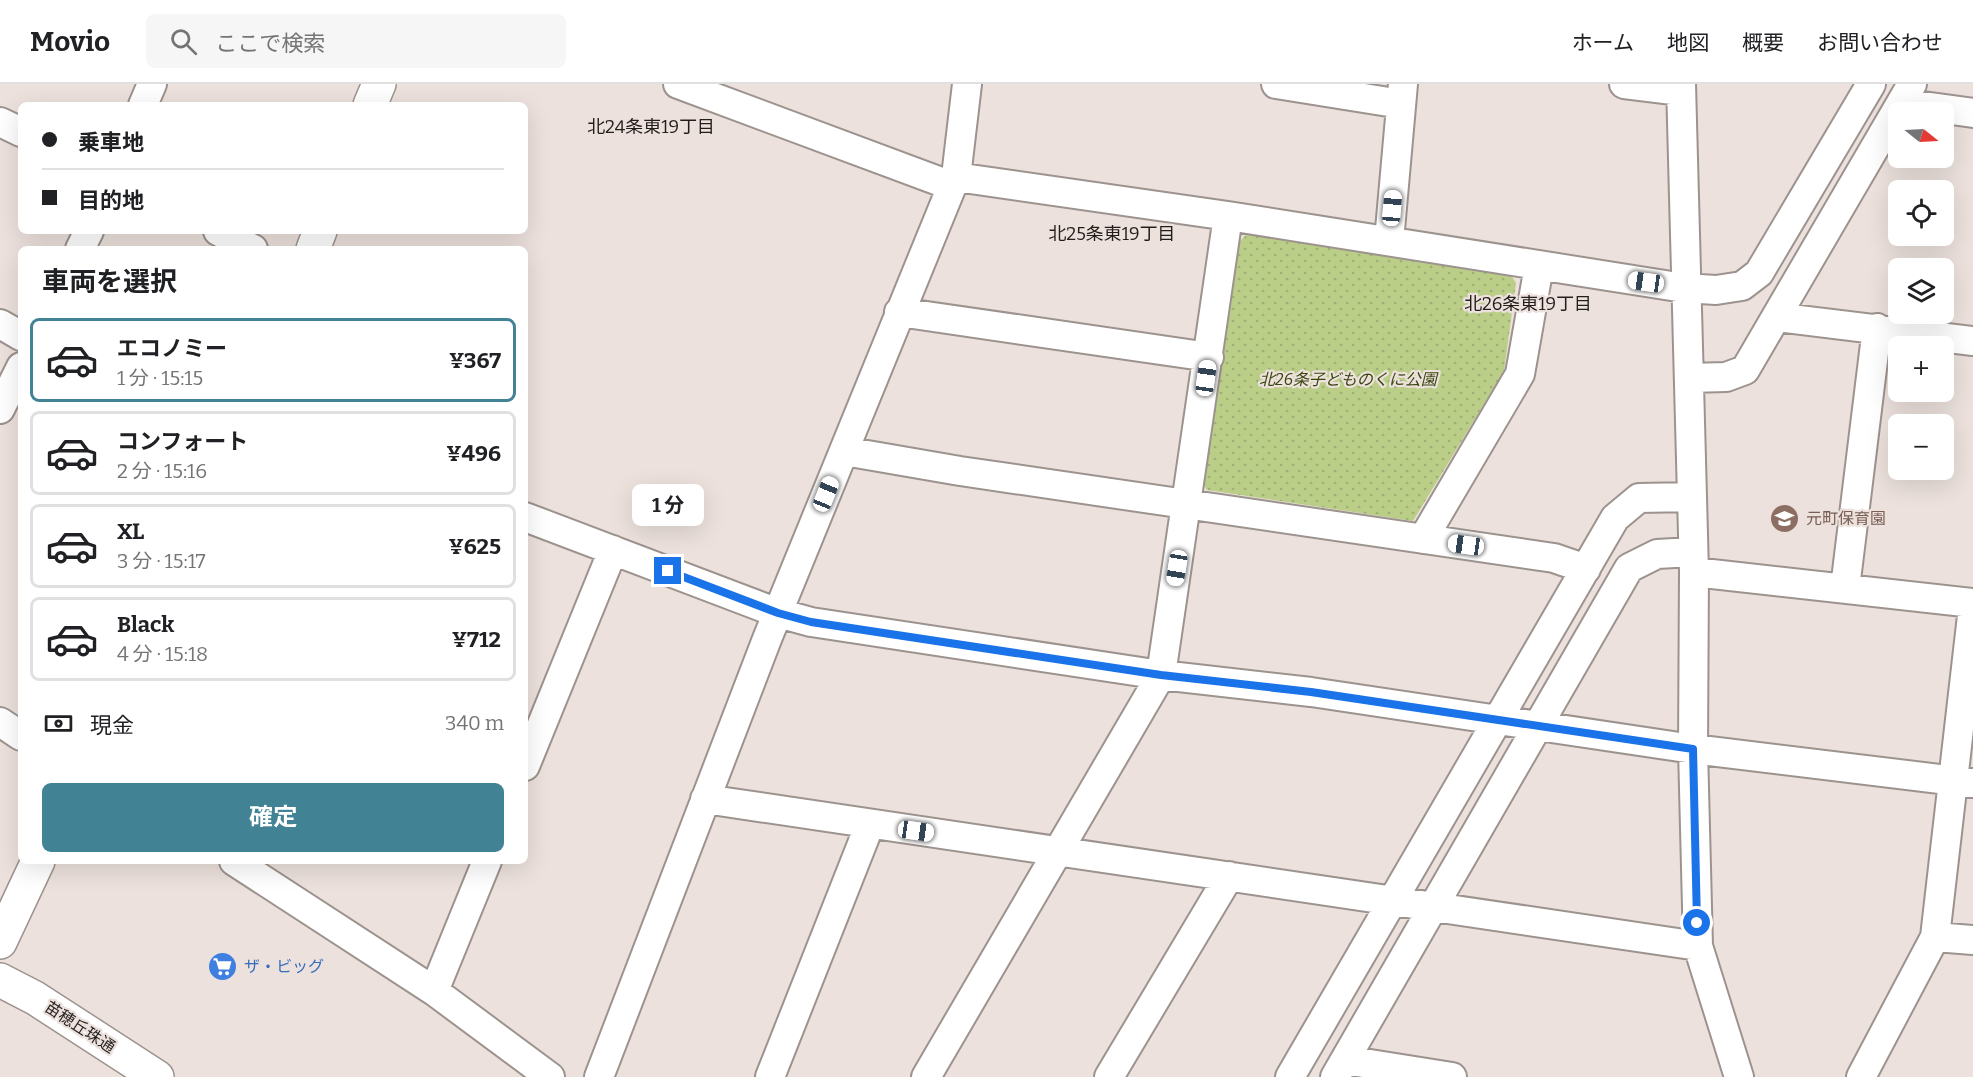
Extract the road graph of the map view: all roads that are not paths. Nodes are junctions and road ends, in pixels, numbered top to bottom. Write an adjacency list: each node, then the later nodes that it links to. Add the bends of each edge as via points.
1 (152, 84): 11 (street)
2 (379, 84): 12 (street)
3 (678, 84): 16 (street)
4 (967, 84): 16 (street)
5 (1276, 84): 10 (street)
6 (1624, 84): 8 (street)
7 (1871, 84): 22 (street, via 1759,273 1742,286 1716,290)
8 (1681, 88): 22 (street)
9 (1906, 93): 13 (street); 24 (street)
10 (1402, 94): 19 (street)
11 (144, 102)
12 (371, 102)
13 (1973, 113)
14 (0, 122): 15 (street)
15 (18, 131)
16 (954, 182): 17 (street); 23 (street)
17 (1228, 216): 19 (street); 29 (street)
18 (224, 234): 20 (street)
19 (1389, 241): 21 (street)
20 (247, 246)
21 (1539, 266): 22 (street); 37 (street, via 1520,374)
22 (1684, 288): 31 (street)
23 (899, 312): 29 (street); 33 (street)
24 (1776, 317): 26 (street); 31 (street, via 1745,370 1726,377)
25 (0, 324): 27 (street)
26 (1876, 328): 28 (street); 41 (street)
27 (18, 334)
28 (1973, 340)
29 (1209, 357): 35 (street)
30 (18, 373): 32 (street)
31 (1689, 378): 34 (street)
32 (0, 409)
33 (844, 451): 35 (street); 43 (street)
34 (1692, 497): 39 (street); 40 (street, via 1639,498 1615,518)
35 (1187, 504): 37 (street); 44 (street)
36 (528, 518): 38 (street)
37 (1423, 539): 40 (street, via 1554,558)
38 (613, 550): 43 (street); 50 (street)
39 (1693, 562): 41 (street); 47 (street, via 1658,554 1629,568); 49 (street)
40 (1586, 569): 45 (street)
41 (1845, 588): 42 (street)
42 (1973, 605): 51 (street)
43 (778, 613): 44 (street, via 811,622); 52 (street)
44 (1161, 675): 45 (street, via 1311,692); 54 (street)
45 (1497, 720): 47 (street); 59 (street)
46 (0, 723): 48 (street)
47 (1540, 726): 49 (street); 60 (street)
48 (18, 734)
49 (1693, 749): 51 (street); 64 (street)
50 (528, 759)
51 (1963, 782): 61 (street)
52 (705, 799): 53 (street); 70 (street)
53 (870, 824): 54 (street); 71 (street)
54 (1058, 851): 58 (street); 72 (street)
55 (37, 864): 63 (street)
56 (486, 864): 66 (street)
57 (251, 865): 66 (street)
58 (1229, 876): 59 (street); 73 (street)
59 (1392, 902): 60 (street); 74 (street)
60 (1436, 905): 64 (street); 67 (street)
61 (1935, 937): 62 (street); 77 (street)
62 (1973, 940)
63 (0, 942)
64 (1698, 946): 76 (street)
65 (0, 980): 68 (street, 苗穂丘珠通, via 35,998)
66 (434, 991): 69 (street)
67 (1340, 1069): 75 (street)
68 (157, 1077)
69 (550, 1077)
70 (599, 1077)
71 (770, 1077)
72 (926, 1077)
73 (1109, 1077)
74 (1290, 1077)
75 (1452, 1077)
76 (1739, 1077)
77 (1861, 1077)

